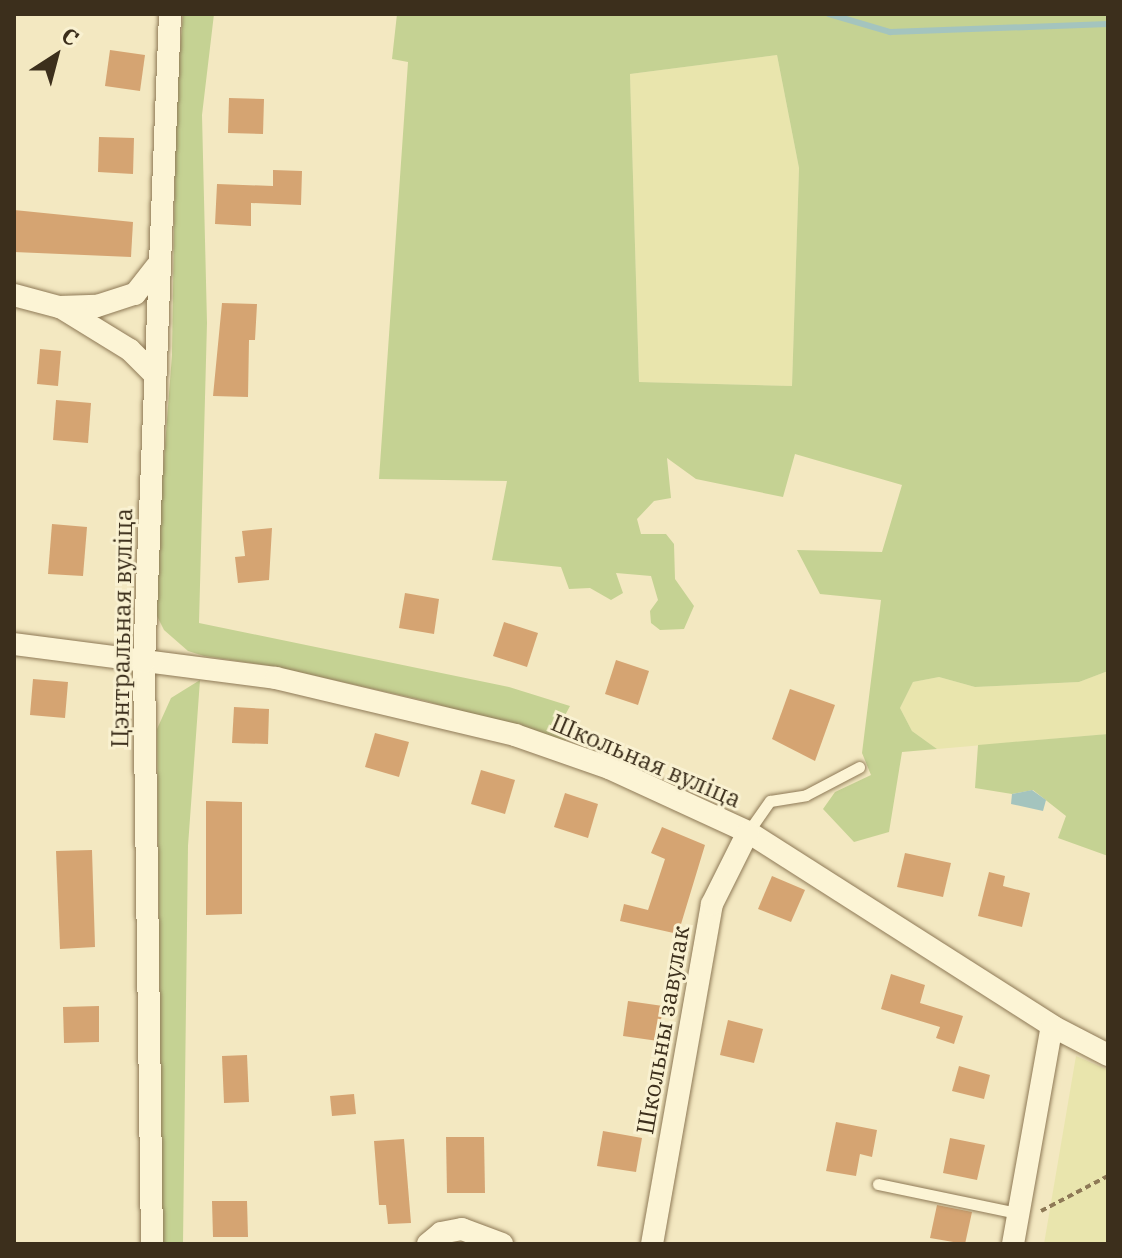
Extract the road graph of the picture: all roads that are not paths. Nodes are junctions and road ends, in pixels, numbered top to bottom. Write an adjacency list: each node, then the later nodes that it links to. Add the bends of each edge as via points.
1 (170, 14): 2 (street, Цэнтральная вуліца)
2 (157, 266): 4 (street, via 144,286 121,300); 5 (street, Цэнтральная вуліца)
3 (14, 295): 4 (street)
4 (59, 307): 5 (street, via 130,350)
5 (154, 374): 7 (street, Цэнтральная вуліца)
6 (14, 644): 7 (street, Школьная вуліца)
7 (144, 662): 9 (street, Школьная вуліца, via 276,678 515,735 609,768); 14 (street, Цэнтральная вуліца)
8 (859, 767): 9 (lane, via 806,795 770,801)
9 (748, 832): 10 (street, Школьная вуліца); 17 (street, Школьны завулак, via 712,904)
10 (1052, 1026): 11 (street, Школьная вуліца); 13 (street)
11 (1108, 1055)
12 (878, 1184): 13 (lane)
13 (1017, 1213): 18 (street)
14 (152, 1244)
15 (428, 1244): 16 (street, via 441,1233 462,1229)
16 (502, 1244)
17 (652, 1244)
18 (1013, 1244)

